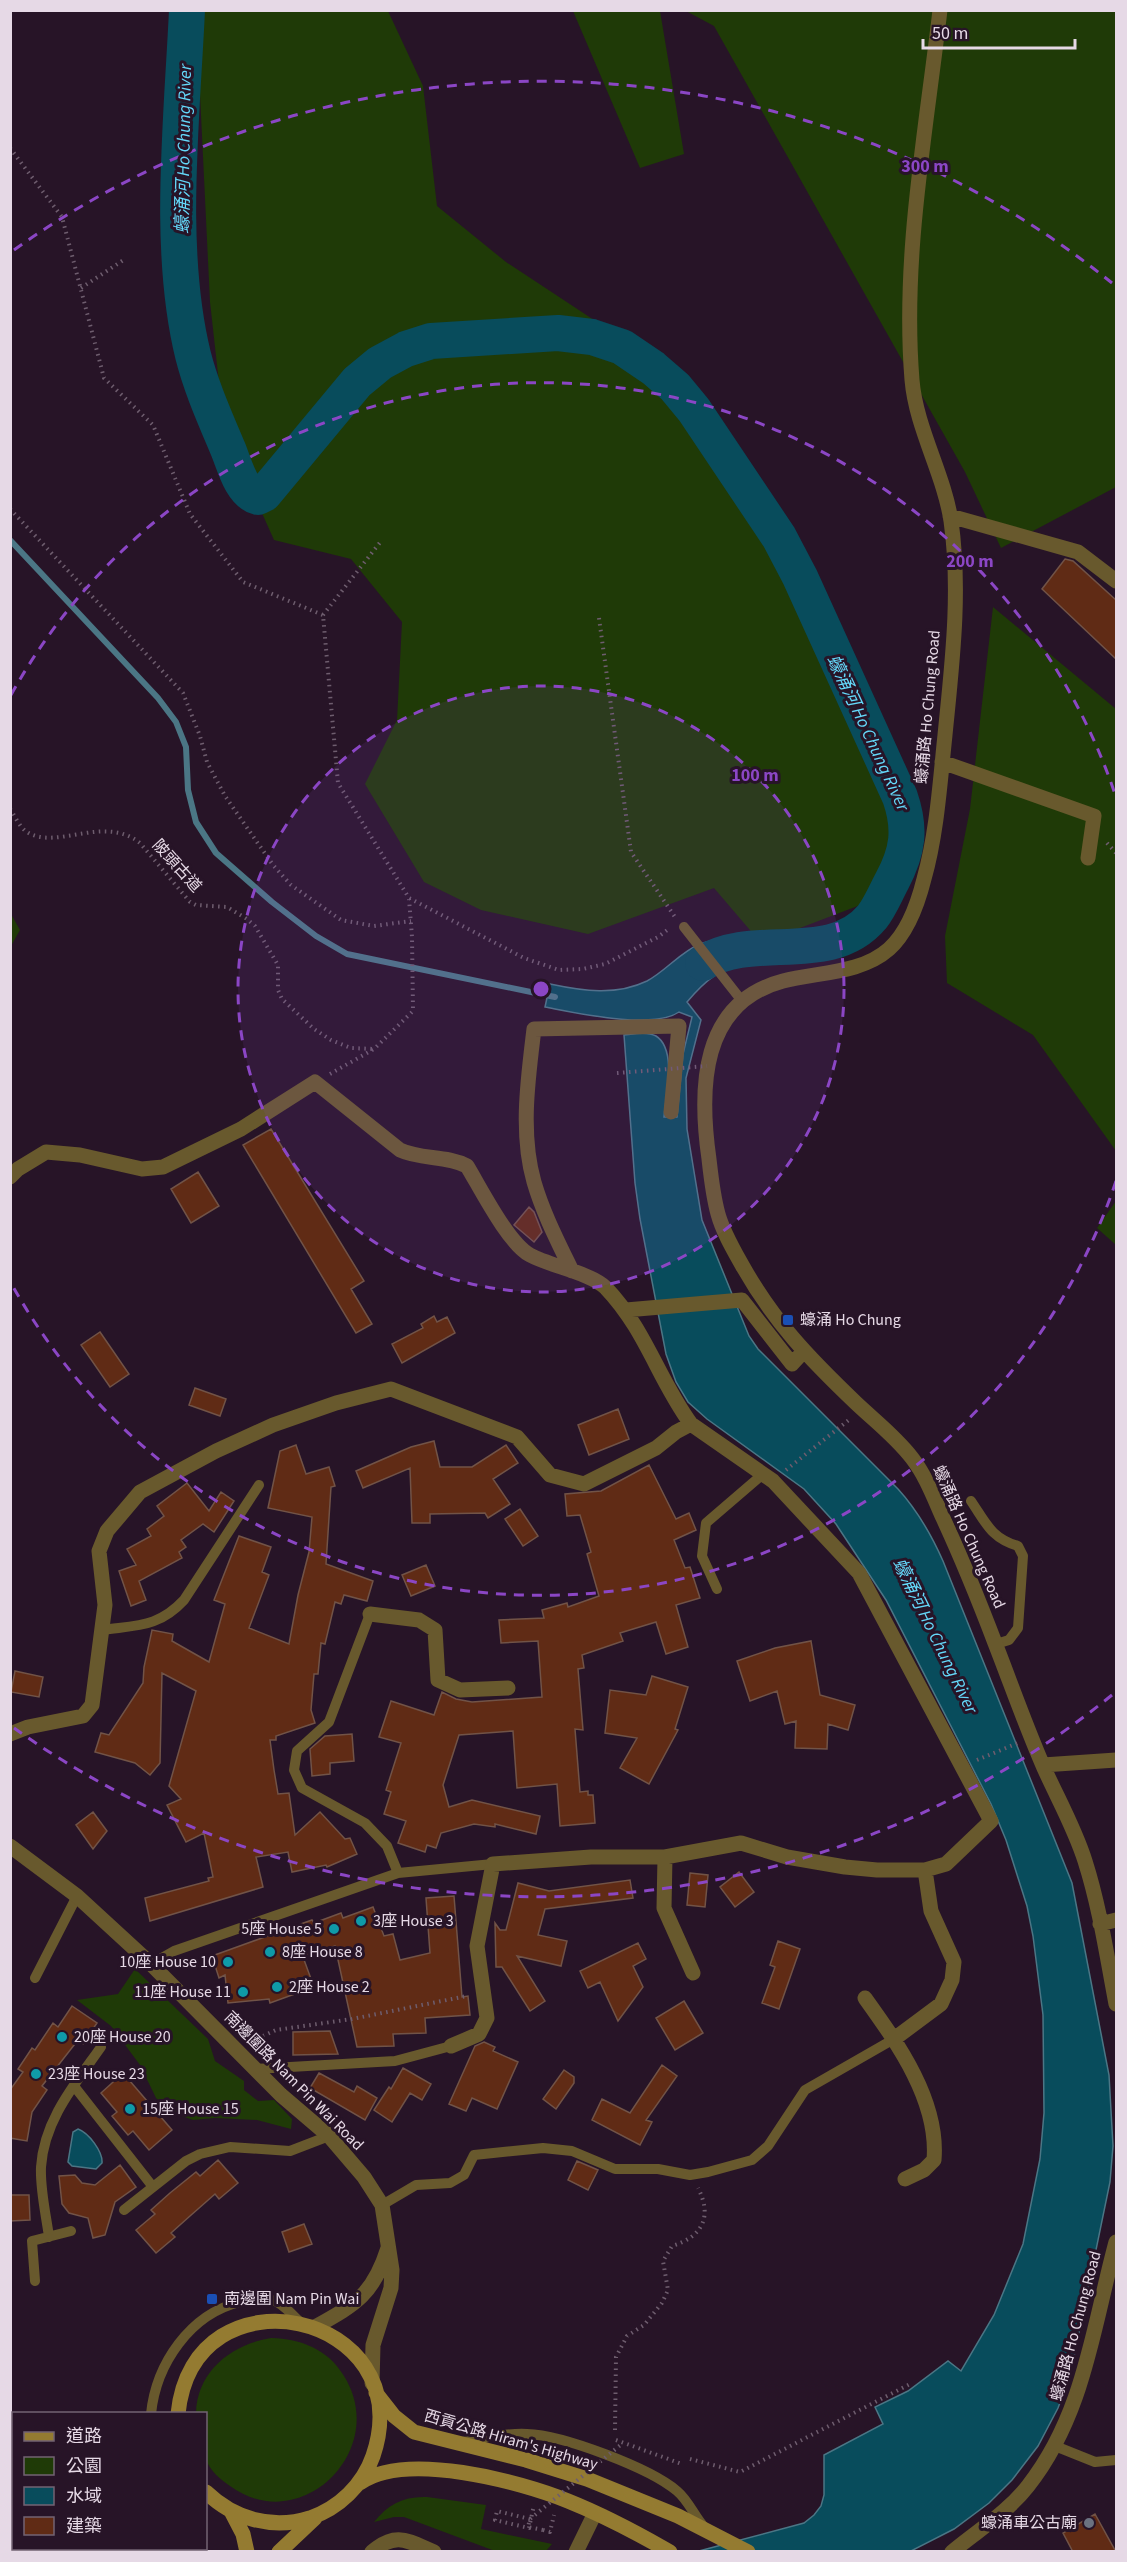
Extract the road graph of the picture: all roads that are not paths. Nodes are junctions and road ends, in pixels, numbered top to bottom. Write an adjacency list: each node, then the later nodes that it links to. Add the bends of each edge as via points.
1 (940, 10): 2 (street, 蠔涌路 Ho Chung Road, via 915,225 909,318 913,389)
2 (950, 516): 3 (street, via 1078,552); 4 (street, 蠔涌路 Ho Chung Road, via 956,586)
3 (1116, 580)
4 (942, 762): 5 (street, via 1094,816); 7 (street, 蠔涌路 Ho Chung Road, via 926,876 900,937 872,960 783,981)
5 (1088, 858)
6 (681, 925): 7 (lane)
7 (742, 1001): 12 (street, 蠔涌路 Ho Chung Road, via 726,1018 707,1066 706,1138 719,1220 757,1293)
8 (671, 1113): 10 (street, via 679,1026 534,1029 527,1109 533,1180)
9 (10, 1177): 10 (street, via 46,1152 142,1169 163,1167 241,1129 315,1082 400,1150 410,1155 453,1159 467,1166 515,1244 530,1255)
10 (572, 1271): 11 (street, via 603,1285)
11 (626, 1310): 12 (street, via 742,1300 792,1364); 13 (street)
12 (804, 1352): 20 (street, 蠔涌路 Ho Chung Road, via 913,1459 967,1570)
13 (691, 1424): 14 (street); 19 (street, via 656,1448 584,1484 550,1475 517,1437 391,1389 273,1425 140,1492 107,1531 99,1551 105,1605)
14 (768, 1477): 17 (lane, via 706,1523 702,1556); 28 (street, via 859,1573 990,1821 946,1864)
15 (260, 1485): 19 (lane, via 170,1615 146,1624)
16 (971, 1501): 20 (lane, via 991,1531 1001,1541 1018,1546 1023,1556 1018,1628 1008,1640)
17 (717, 1589)
18 (370, 1614): 21 (street, via 419,1620 435,1630 438,1680 460,1690); 29 (lane, via 328,1722 297,1751 294,1770 302,1788 365,1823 387,1846)
19 (103, 1630): 22 (street, via 88,1713)
20 (996, 1644): 24 (street, 蠔涌路 Ho Chung Road)
21 (508, 1688)
22 (10, 1734)
23 (1116, 1760): 24 (street)
24 (1043, 1765): 32 (street, 蠔涌路 Ho Chung Road, via 1077,1839)
25 (10, 1846): 30 (street, 南邊圍路 Nam Pin Wai Road)
26 (665, 1857): 27 (street, via 591,1857); 28 (street, via 741,1843 787,1857 845,1867); 34 (street, via 663,1908)
27 (493, 1864): 29 (lane); 39 (street, via 477,1946 487,2018 479,2034)
28 (925, 1870): 38 (street, via 931,1911 954,1962 952,1980 941,2004)
29 (398, 1873): 33 (lane, via 174,1952)
30 (77, 1896): 33 (street, 南邊圍路 Nam Pin Wai Road); 35 (lane)
31 (1116, 1920): 32 (street)
32 (1100, 1924): 37 (street, 蠔涌路 Ho Chung Road)
33 (151, 1964): 41 (street, 南邊圍路 Nam Pin Wai Road)
34 (693, 1973)
35 (35, 1978)
36 (865, 1998): 38 (street)
37 (1116, 2004)
38 (894, 2039): 44 (street, via 918,2085 935,2143 934,2160); 46 (lane, via 805,2090 768,2146 752,2160 690,2175 658,2169 615,2169 572,2151 543,2148 474,2155 464,2175 450,2183 416,2185)
39 (451, 2046): 41 (lane, via 395,2061)
40 (102, 2048): 42 (lane)
41 (255, 2069): 43 (street, 南邊圍路 Nam Pin Wai Road)
42 (74, 2086): 45 (lane); 49 (lane, via 53,2120 43,2151 41,2183)
43 (328, 2136): 45 (lane, via 290,2151 245,2147 215,2150 186,2161); 46 (street, 南邊圍路 Nam Pin Wai Road, via 364,2177)
44 (905, 2179)
45 (153, 2187): 47 (lane)
46 (382, 2205): 50 (street, 南邊圍路 Nam Pin Wai Road)
47 (124, 2210)
48 (71, 2231): 49 (lane)
49 (50, 2236): 52 (lane, via 32,2241)
50 (389, 2242): 53 (street, via 376,2279 353,2305); 54 (street, 南邊圍路 Nam Pin Wai Road, via 391,2288 373,2345)
51 (1116, 2242): 58 (street, 蠔涌路 Ho Chung Road, via 1086,2371)
52 (35, 2281)
53 (308, 2325): 54 (main road, 西貢公路 Hiram's Highway, via 336,2338 353,2354); 55 (lane, via 281,2304 260,2298 234,2303 207,2317 169,2357 156,2387); 56 (main road, via 268,2320 222,2337 190,2372)
54 (373, 2387): 57 (main road, 西貢公路 Hiram's Highway, via 394,2416 414,2432); 60 (main road, via 379,2419 376,2447)
55 (152, 2412)
56 (178, 2412)
57 (457, 2444): 65 (main road, 西貢公路 Hiram's Highway, via 587,2479); 65 (lane, via 527,2434 551,2437 593,2451 670,2486 683,2497)
58 (1055, 2446): 59 (lane, via 1095,2462); 73 (street, 蠔涌路 Ho Chung Road, via 1014,2502)
59 (1116, 2460)
60 (357, 2485): 63 (main road, via 382,2472 425,2469 505,2482); 64 (main road, via 339,2503)
61 (208, 2496): 62 (main road)
62 (231, 2511): 64 (main road, via 267,2523); 67 (main road)
63 (595, 2513): 66 (main road); 71 (street)
64 (317, 2516): 68 (main road)
65 (706, 2530): 72 (main road, 西貢公路 Hiram's Highway)
66 (666, 2549)
67 (247, 2552)
68 (279, 2552)
69 (372, 2552): 70 (street, via 387,2541 401,2539)
70 (434, 2552)
71 (576, 2552)
72 (748, 2552)
73 (952, 2552)

